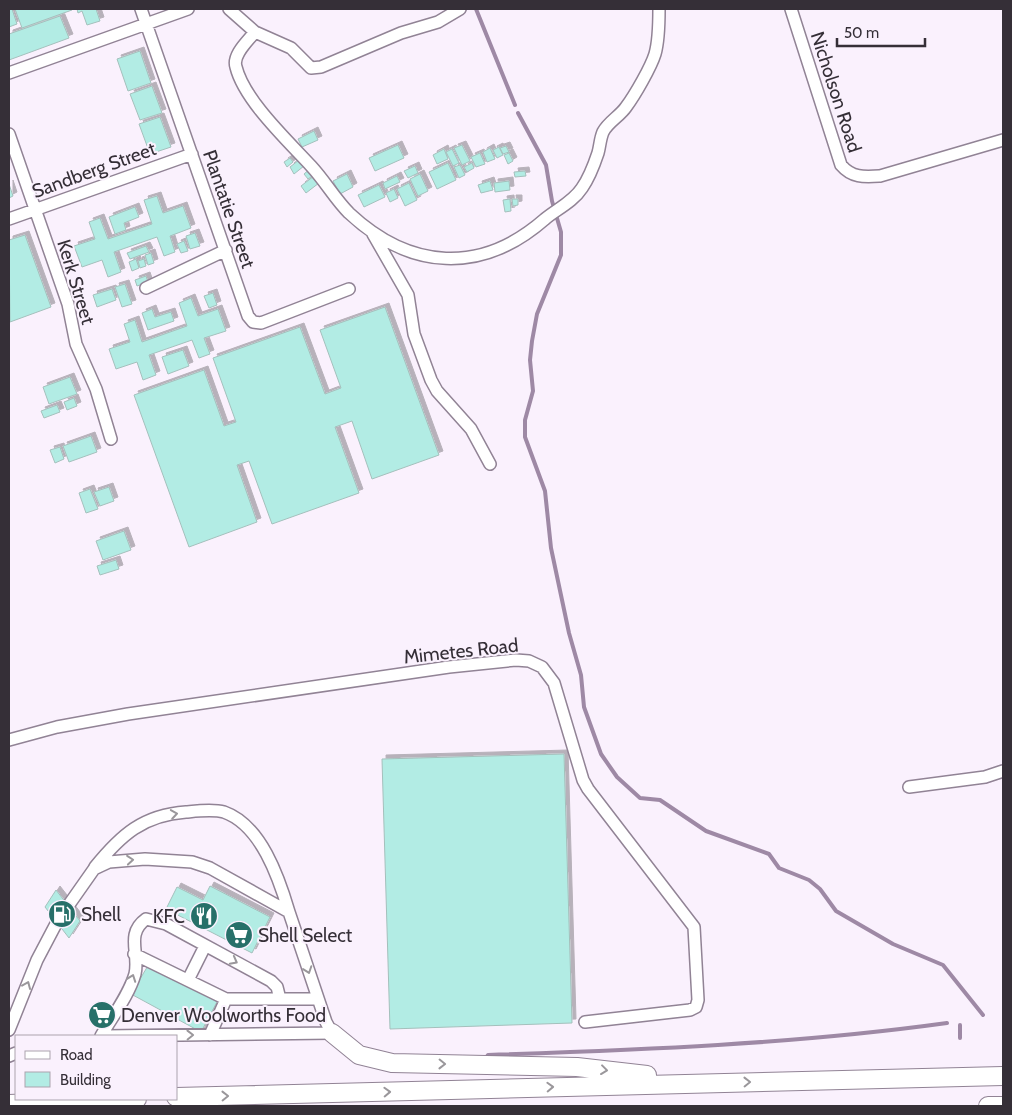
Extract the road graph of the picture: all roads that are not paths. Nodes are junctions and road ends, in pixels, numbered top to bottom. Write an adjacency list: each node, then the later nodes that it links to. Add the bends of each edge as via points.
1 (141, 9): 7 (street, Plantatie Street)
2 (188, 9): 7 (street)
3 (230, 9): 8 (street)
4 (460, 9): 8 (street, via 438,22 401,33 316,68 308,66 285,44)
5 (660, 9): 15 (street, via 653,60 626,107 603,133 582,189 534,230 487,254 448,258 419,255)
6 (791, 9): 11 (street, Nicholson Road, via 841,165 853,176 880,176)
7 (147, 25): 9 (street); 12 (street, Plantatie Street)
8 (254, 32): 15 (street, via 236,59 240,77 269,120 348,212)
9 (9, 73)
10 (9, 134): 13 (street, Kerk Street)
11 (1003, 140)
12 (192, 154): 13 (street, Sandberg Street); 16 (street, Plantatie Street)
13 (36, 209): 14 (street, Sandberg Street); 19 (street, Kerk Street, via 68,304 76,344 96,388)
14 (9, 219)
15 (372, 232): 20 (street, via 408,295 414,334 430,380 471,429)
16 (226, 250): 17 (street); 18 (street, Plantatie Street, via 248,316 253,322 261,323)
17 (146, 288)
18 (349, 288)
19 (111, 439)
20 (490, 464)
21 (9, 740): 34 (street, Mimetes Road, via 110,717 431,670 516,660 542,667 554,683 588,789 694,927 696,1007)
22 (1003, 771): 23 (street, via 985,777)
23 (909, 787)
24 (94, 869): 25 (street); 26 (street, one-way to 26, via 109,862 145,859 192,862 210,868); 26 (street, one-way to 26, via 115,842 145,821 172,813 223,812 250,831 263,849 280,883)
25 (68, 906)
26 (289, 912): 33 (street, one-way to 33)
27 (57, 922): 35 (street, one-way to 27, via 37,960)
28 (206, 946): 29 (street, via 166,924 146,919 135,931); 30 (street); 32 (street, one-way to 32, via 271,981 277,987)
29 (134, 954): 30 (street); 37 (street, one-way to 29, via 135,972)
30 (188, 980): 31 (street)
31 (226, 999): 32 (street); 39 (street)
32 (280, 999): 33 (street)
33 (318, 999): 36 (street)
34 (585, 1022)
35 (9, 1030)
36 (332, 1033): 39 (street); 41 (highway, one-way to 41, via 359,1055 392,1063 577,1067)
37 (102, 1035)
38 (178, 1035): 39 (street, one-way to 39)
39 (210, 1035)
40 (1003, 1076): 41 (highway, one-way to 40)
41 (709, 1082): 42 (highway, one-way to 41)
42 (178, 1098)
43 (111, 1100): 44 (highway)
44 (9, 1104)
45 (988, 1106): 46 (highway)
46 (1003, 1106)

